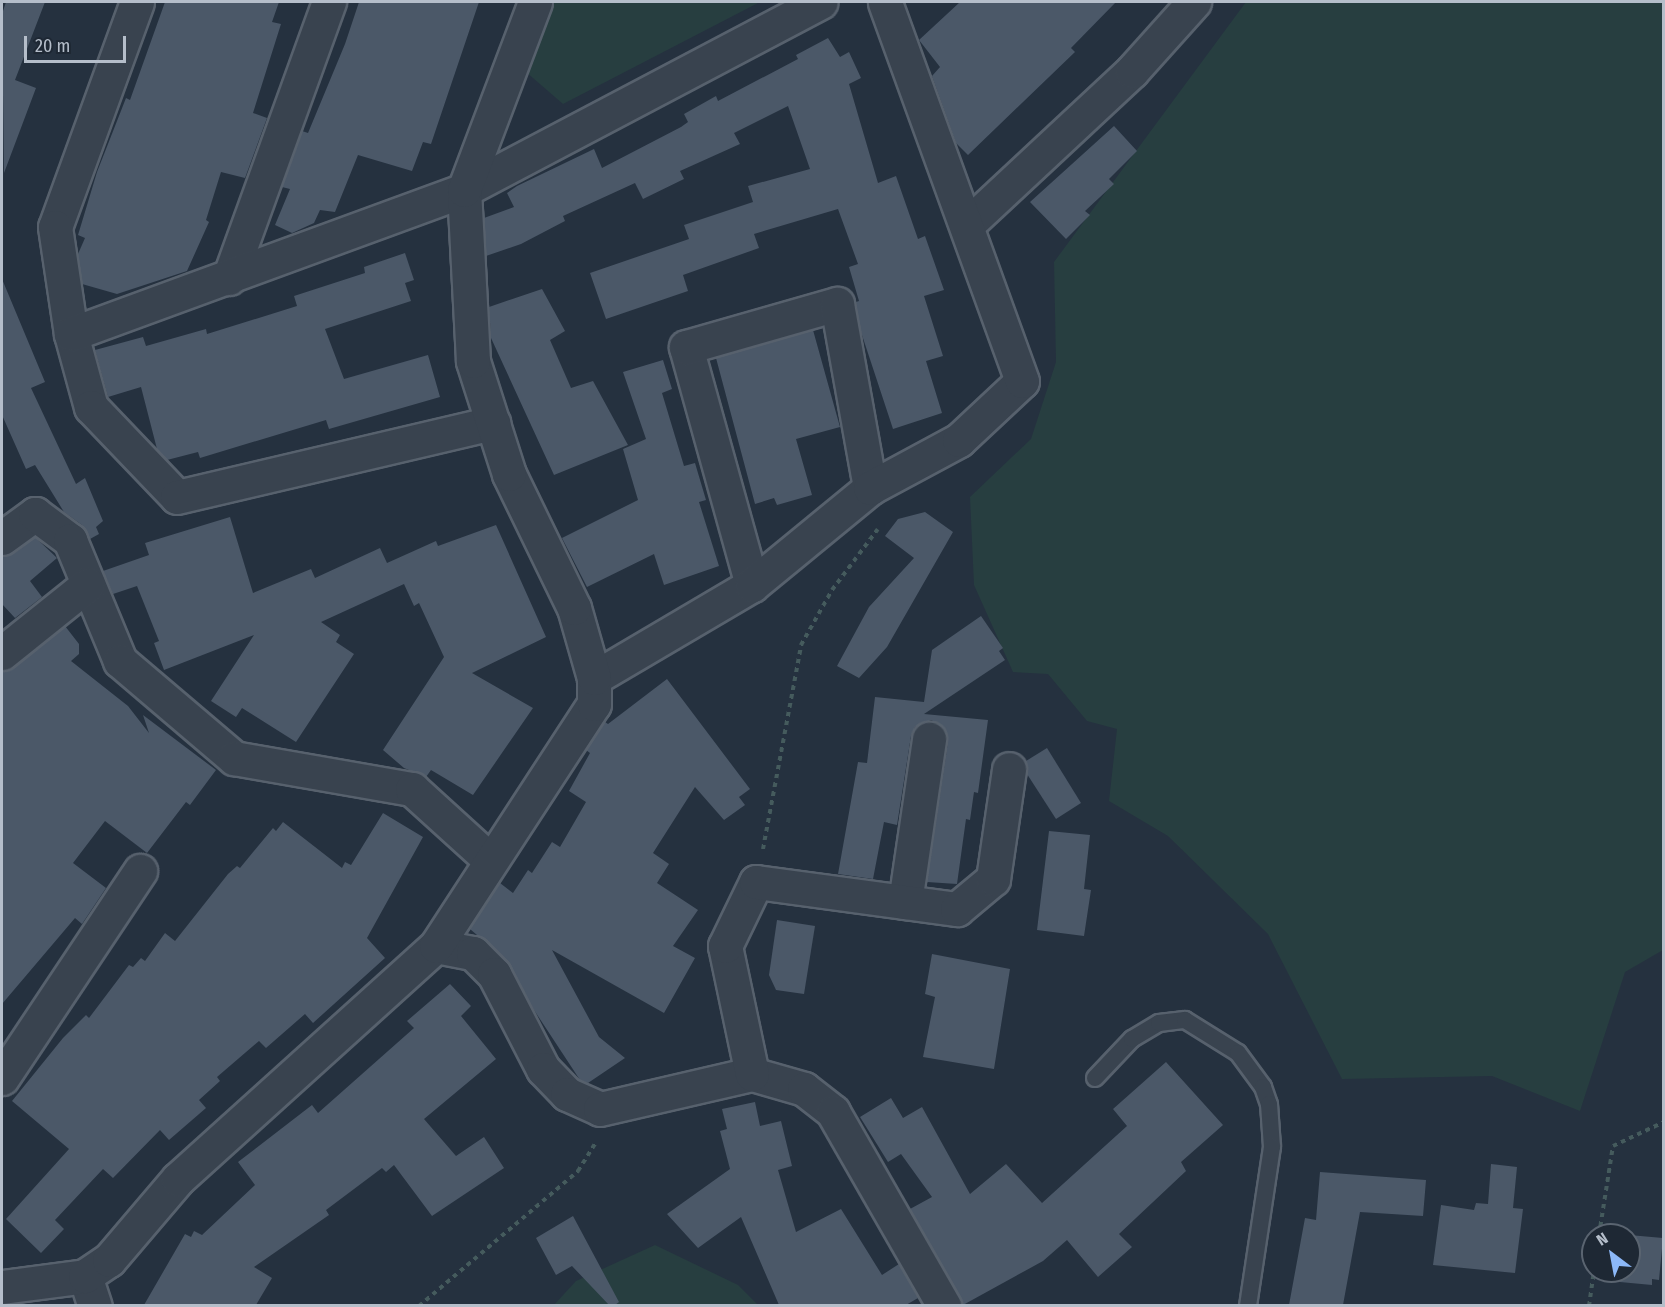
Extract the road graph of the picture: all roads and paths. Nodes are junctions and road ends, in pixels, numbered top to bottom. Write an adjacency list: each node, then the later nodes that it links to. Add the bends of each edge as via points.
1 (137, 2): 10 (street, via 55,227)
2 (329, 2): 9 (street)
3 (535, 2): 7 (street)
4 (820, 2): 7 (street)
5 (885, 2): 8 (street)
6 (1194, 2): 8 (street, via 1132,71)
7 (464, 190): 9 (street); 11 (street, via 473,361)
8 (968, 224): 12 (street, via 1022,381 959,440)
9 (230, 278): 10 (street)
10 (71, 334): 11 (street, via 92,407 177,497)
11 (493, 423): 18 (street, via 509,474 574,608)
12 (870, 488): 16 (street); 16 (street, via 837,304 686,346)
13 (880, 527): 23 (path, via 832,590 801,645 788,734)
14 (2, 538): 15 (street, via 36,514 70,540)
15 (88, 584): 17 (street); 21 (street, via 120,661 234,758 412,789)
16 (752, 585): 18 (street)
17 (2, 653)
18 (594, 678): 21 (street, via 594,704)
19 (929, 739): 24 (street)
20 (1009, 769): 24 (street, via 993,879 957,909)
21 (490, 860): 25 (street)
22 (140, 871): 27 (street)
23 (756, 882): 24 (street); 26 (street, via 725,946)
24 (905, 902)
25 (436, 946): 26 (street, via 472,953 494,974 543,1069 567,1094 600,1109); 34 (street, via 178,1179 109,1260)
26 (752, 1074): 38 (street, via 804,1089 833,1112)
27 (2, 1078)
28 (1095, 1078): 39 (lane, via 1132,1039 1159,1023 1185,1020 1238,1053 1263,1087 1269,1104 1272,1147)
29 (1664, 1122): 31 (path, via 1612,1146)
30 (598, 1138): 35 (path, via 578,1171)
31 (1601, 1223)
32 (1592, 1283): 40 (path)
33 (2, 1287): 34 (street)
34 (90, 1291)
35 (419, 1305)
36 (698, 1305): 37 (path)
37 (718, 1305)
38 (944, 1305)
39 (1248, 1305)
40 (1589, 1305)

